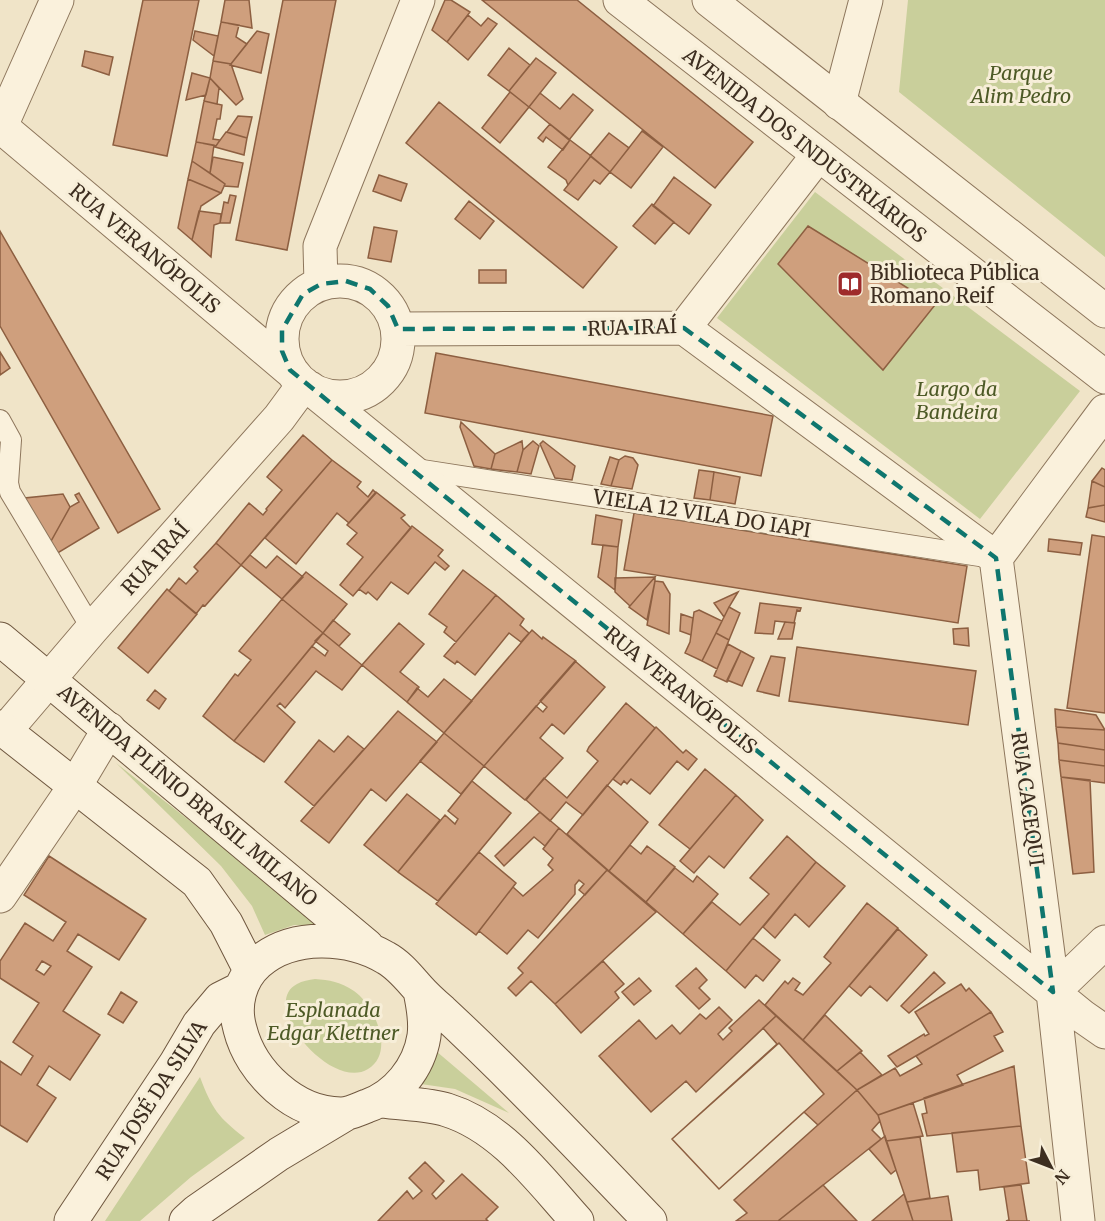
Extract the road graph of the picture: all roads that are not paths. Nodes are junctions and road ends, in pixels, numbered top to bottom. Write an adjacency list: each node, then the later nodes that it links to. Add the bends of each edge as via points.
1 (57, 0): 7 (street)
2 (418, 0): 9 (street, via 320,246)
3 (620, 0): 8 (street, AVENIDA DOS INDUSTRIÁRIOS)
4 (709, 0): 6 (street)
5 (866, 0): 6 (street)
6 (839, 103): 10 (street)
7 (0, 126): 14 (street, RUA VERANÓPOLIS)
8 (818, 155): 11 (street, RUA IRAÍ); 13 (street, AVENIDA DOS INDUSTRIÁRIOS)
9 (321, 284): 12 (street, via 346,281 370,289 388,306); 14 (street, via 303,294 290,310 282,330 282,351)
10 (1105, 311)
11 (684, 328): 12 (street, RUA IRAÍ); 18 (street)
12 (398, 329): 14 (street, via 397,353 387,374 370,389 348,397 325,396)
13 (1105, 377)
14 (301, 381): 17 (street, RUA VERANÓPOLIS); 19 (street, RUA IRAÍ, via 279,418)
15 (1105, 411): 18 (street)
16 (0, 420): 19 (lane, via 11,440 10,492)
17 (407, 468): 18 (lane, VIELA 12 VILA DO IAPI); 30 (street, RUA VERANÓPOLIS)
18 (996, 558): 30 (street, RUA CACEQUI)
19 (92, 629): 21 (street, RUA IRAÍ)
20 (0, 639): 21 (street, AVENIDA PLÍNIO BRASIL MILANO)
21 (49, 678): 22 (street, RUA IRAÍ); 23 (street, AVENIDA PLÍNIO BRASIL MILANO)
22 (3, 729): 24 (street)
23 (109, 729): 24 (street); 27 (street, AVENIDA PLÍNIO BRASIL MILANO)
24 (75, 786): 25 (street); 28 (street, via 197,882 226,923)
25 (0, 896)
26 (1105, 942): 30 (street)
27 (375, 953): 28 (street, via 331,940 298,943 267,955); 29 (street, via 405,973)
28 (245, 980): 33 (street, via 238,1008 239,1029 265,1075 284,1094 306,1107); 34 (street, RUA JOSÉ DA SILVA, via 220,999 199,1024)
29 (420, 991): 32 (street, via 424,1036 416,1061 402,1084); 37 (street, via 501,1065)
30 (1053, 992): 31 (street, RUA VERANÓPOLIS); 38 (street, RUA CACEQUI)
31 (1105, 1032)
32 (382, 1101): 33 (street); 36 (street, via 447,1110 487,1129 522,1160)
33 (344, 1114): 35 (street, via 279,1154)
34 (71, 1221)
35 (186, 1221)
36 (577, 1221)
37 (650, 1221)
38 (1078, 1221)

